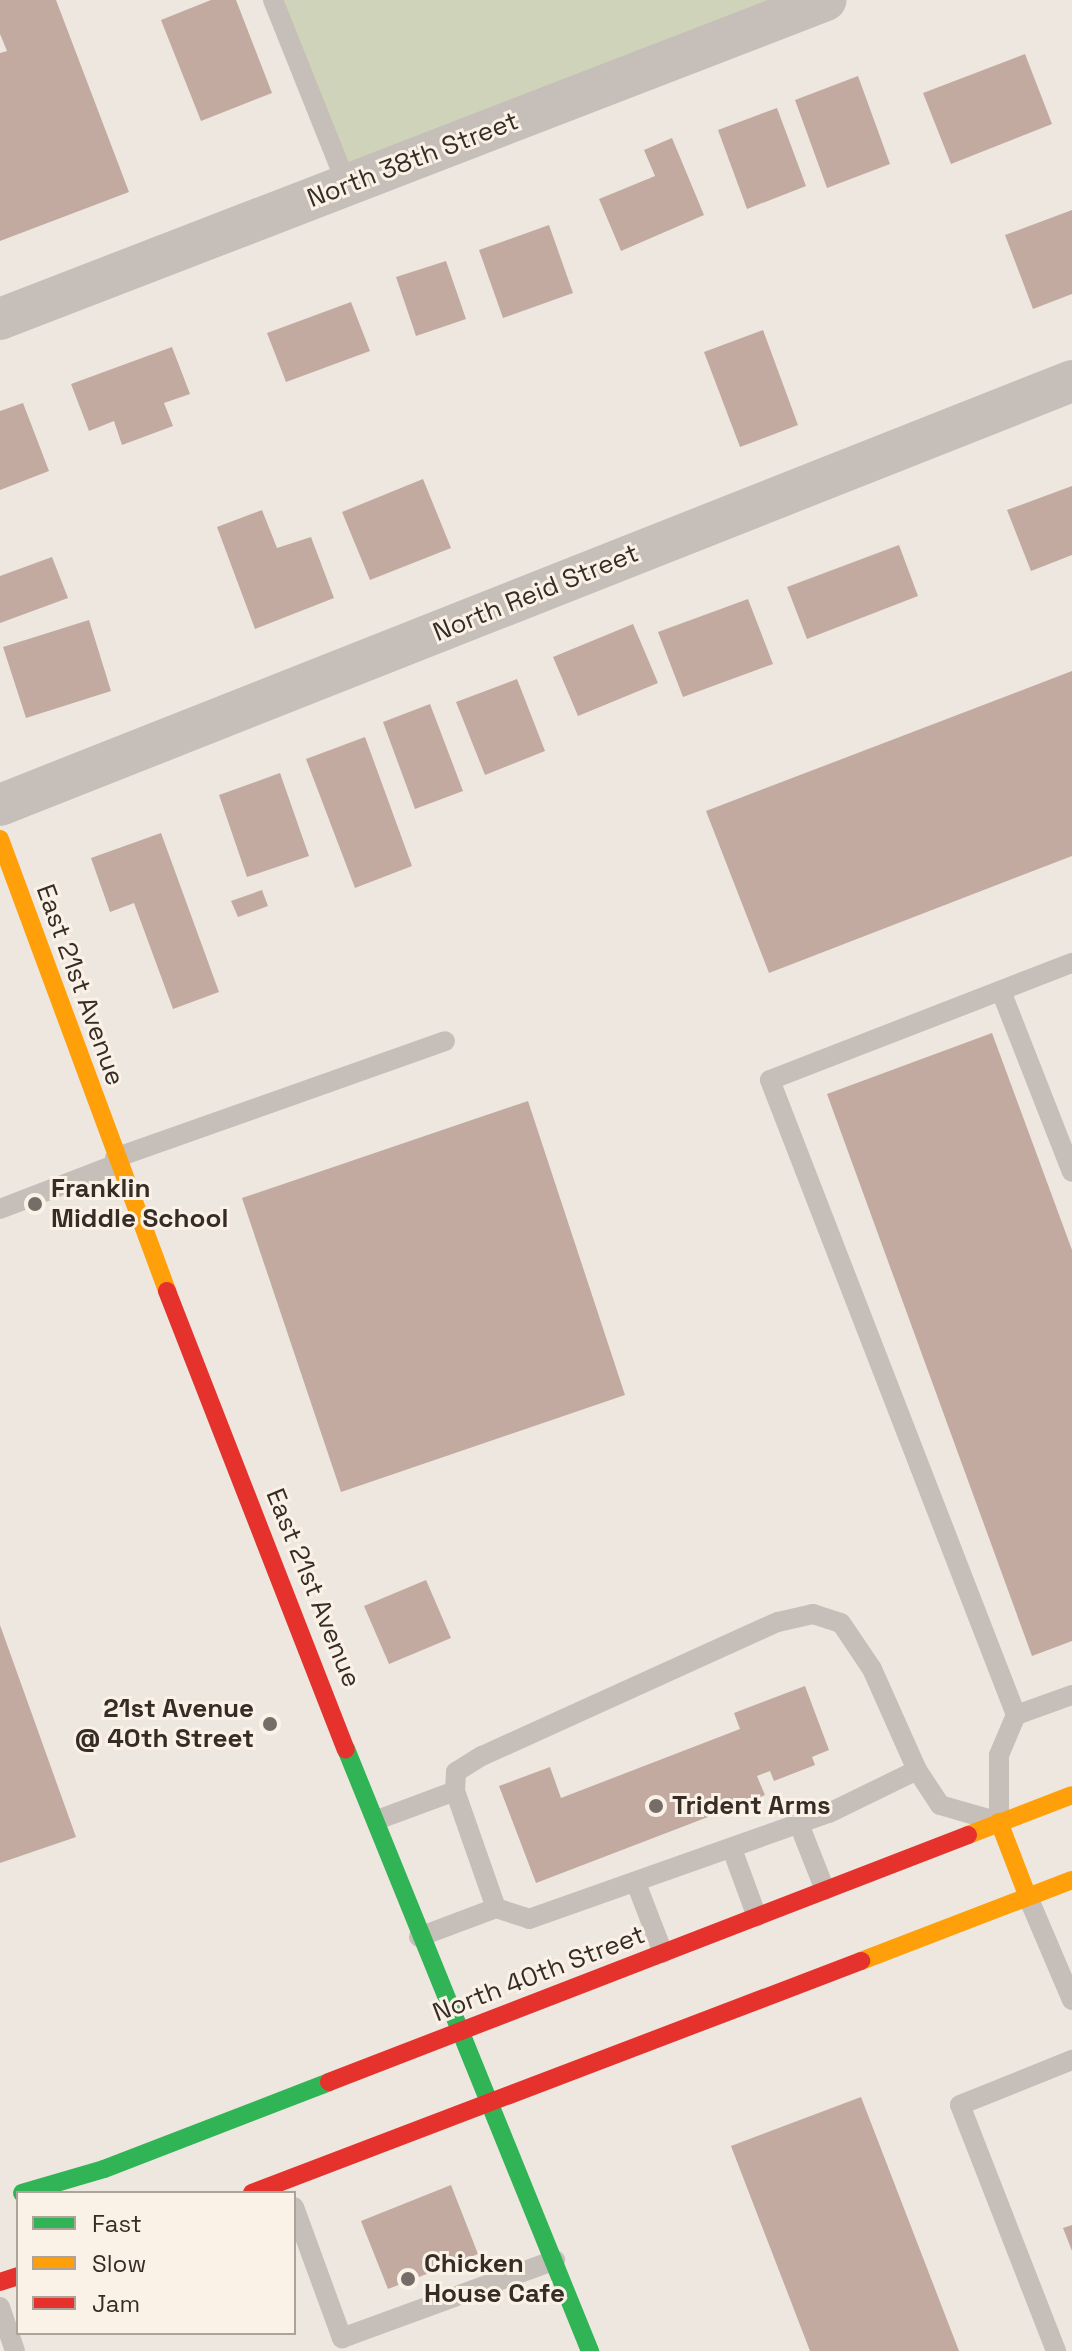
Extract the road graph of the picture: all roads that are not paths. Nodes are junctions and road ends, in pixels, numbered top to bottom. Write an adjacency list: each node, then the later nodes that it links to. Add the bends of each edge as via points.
1 (273, 0): 3 (lane)
2 (826, 0): 3 (street, North 38th Street)
3 (347, 185): 4 (street, North 38th Street)
4 (0, 319)
5 (1072, 381): 6 (street, North Reid Street)
6 (0, 805)
7 (0, 839): 11 (main road, East 21st Avenue)
8 (1072, 963): 9 (lane)
9 (1001, 991): 12 (lane); 15 (lane, via 770,1080)
10 (445, 1041): 11 (lane)
11 (116, 1161): 13 (lane); 19 (main road, East 21st Avenue)
12 (1072, 1172)
13 (0, 1209)
14 (1072, 1695): 15 (lane)
15 (1016, 1715): 20 (lane, via 999,1755)
16 (917, 1770): 17 (lane, via 872,1669 841,1623 813,1614 778,1622 482,1756 456,1772); 20 (lane, via 940,1805); 21 (lane)
17 (455, 1791): 19 (lane); 27 (lane)
18 (1072, 1795): 20 (main road, North 40th Street)
19 (377, 1820): 29 (main road, East 21st Avenue)
20 (999, 1822): 25 (main road, North 40th Street); 26 (main road)
21 (799, 1824): 22 (lane); 25 (lane)
22 (732, 1849): 24 (lane); 28 (lane)
23 (1072, 1880): 26 (main road)
24 (636, 1883): 27 (lane, via 529,1919); 30 (lane)
25 (825, 1890): 28 (main road, North 40th Street)
26 (1028, 1897): 31 (lane); 34 (main road)
27 (496, 1908): 29 (lane)
28 (757, 1917): 30 (main road, North 40th Street)
29 (419, 1937): 32 (main road, East 21st Avenue)
30 (663, 1953): 32 (main road, North 40th Street)
31 (1072, 2000)
32 (457, 2034): 34 (main road, East 21st Avenue); 36 (main road, North 40th Street, via 104,2169)
33 (1072, 2060): 43 (lane, via 960,2105)
34 (492, 2101): 35 (main road); 39 (main road, East 21st Avenue)
35 (287, 2187): 37 (main road)
36 (30, 2191)
37 (264, 2191)
38 (296, 2212): 39 (lane, via 342,2338)
39 (555, 2260): 42 (main road, East 21st Avenue)
40 (0, 2307): 41 (lane)
41 (15, 2351)
42 (590, 2351)
43 (1056, 2351)

